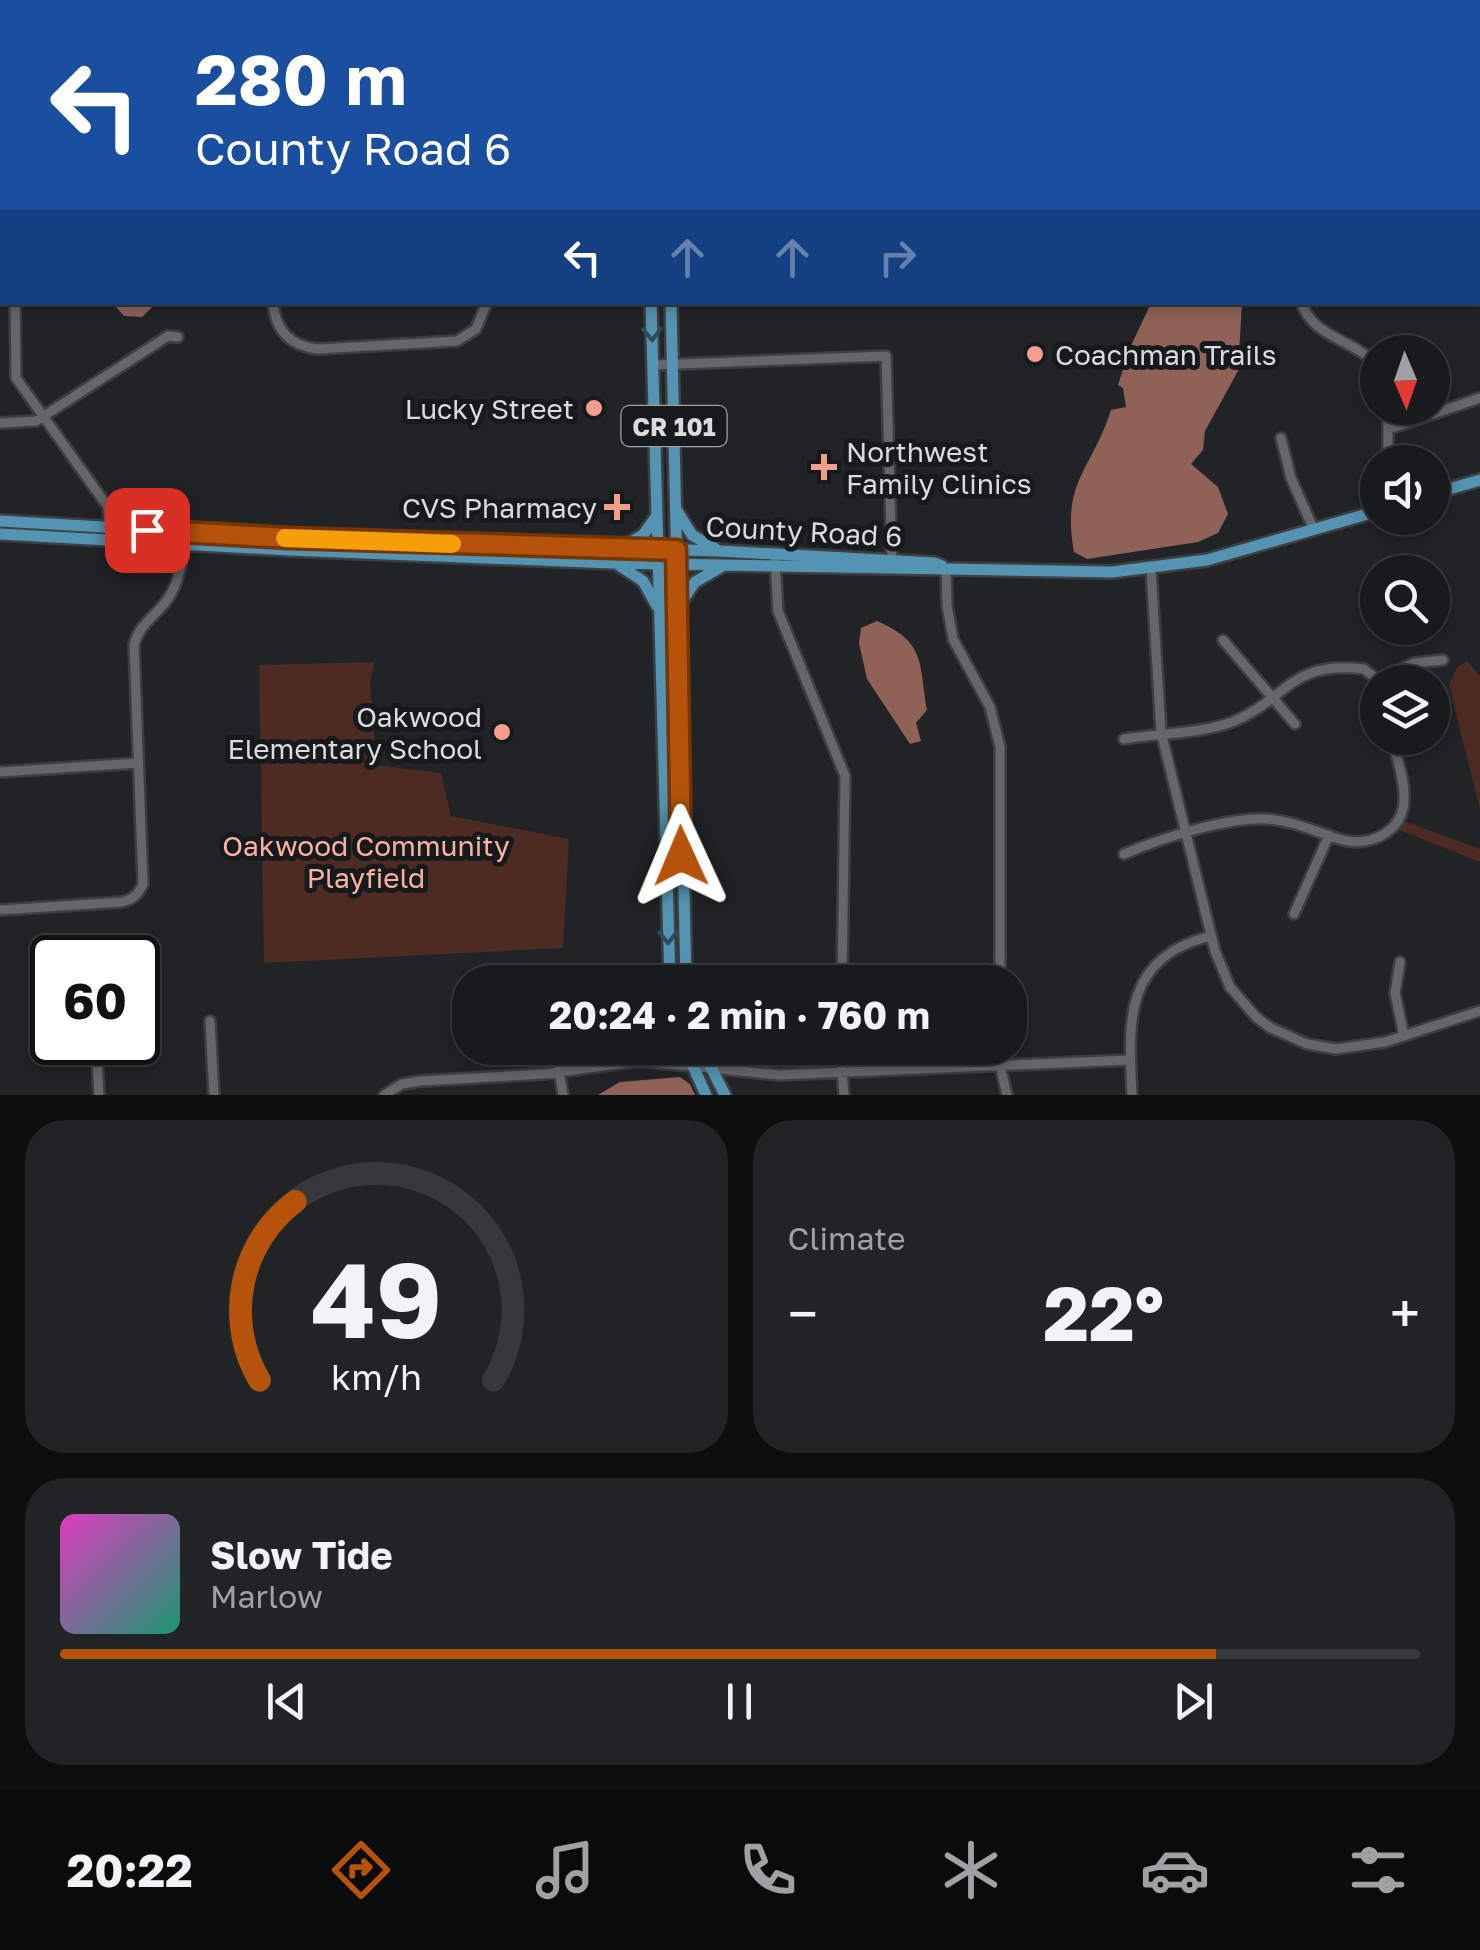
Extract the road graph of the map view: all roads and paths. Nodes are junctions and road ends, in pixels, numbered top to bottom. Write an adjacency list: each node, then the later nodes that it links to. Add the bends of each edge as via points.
1 (15, 305): 12 (street, via 16,378)
2 (273, 305): 3 (street, via 287,338 318,349 458,341 476,329)
3 (486, 305)
4 (651, 305): 9 (main road, CR 101, one-way to 9)
5 (670, 305): 10 (main road, CR 101)
6 (1302, 305): 8 (street, via 1318,330)
7 (178, 336): 12 (street, via 168,336)
8 (1360, 351)
9 (653, 365): 10 (street); 21 (main road, CR 101)
10 (672, 365): 20 (main road, CR 101); 36 (street, via 886,356)
11 (1480, 398): 15 (street)
12 (46, 416): 13 (street); 26 (street, via 108,507)
13 (0, 424)
14 (1388, 425): 15 (street)
15 (1388, 429): 17 (street)
16 (1281, 438): 24 (street)
17 (1388, 445)
18 (1480, 480): 19 (main road)
19 (1450, 489)
20 (676, 508): 30 (main road, CR 101); 31 (main road, via 692,534)
21 (657, 516): 28 (main road, via 644,535); 29 (main road, CR 101)
22 (1360, 516): 24 (main road, County Road 6)
23 (0, 522): 26 (main road, County Road 6)
24 (1314, 530): 39 (main road, County Road 6)
25 (0, 534): 26 (main road, County Road 6)
26 (109, 534): 27 (main road, County Road 6)
27 (184, 538): 28 (main road, County Road 6); 33 (main road, County Road 6); 51 (street, via 176,586 134,644)
28 (618, 548): 29 (main road, County Road 6)
29 (658, 550): 30 (main road, County Road 6); 34 (main road, CR 101)
30 (676, 550): 31 (main road, County Road 6); 35 (main road, CR 101)
31 (720, 551): 32 (main road, County Road 6)
32 (775, 560): 36 (main road, County Road 6); 37 (main road, County Road 6); 62 (street, via 778,611 845,776)
33 (612, 562): 34 (main road, County Road 6); 41 (main road, via 643,580)
34 (658, 564): 35 (main road, County Road 6); 41 (main road, CR 101)
35 (676, 565): 37 (main road, County Road 6); 40 (main road, CR 101)
36 (892, 565): 38 (main road, County Road 6)
37 (723, 566): 40 (main road, via 695,582)
38 (946, 568): 39 (main road, County Road 6); 63 (street, via 952,639 990,707 1000,747)
39 (1151, 569): 48 (street)
40 (678, 608): 61 (main road, CR 101)
41 (658, 610): 60 (main road, CR 101, one-way to 60)
42 (1223, 640): 46 (street)
43 (1443, 660): 44 (street)
44 (1410, 665)
45 (1360, 668): 46 (street, via 1322,669)
46 (1272, 696): 47 (street); 48 (street, via 1233,722)
47 (1295, 724)
48 (1161, 732): 49 (street); 53 (street)
49 (1124, 739)
50 (1395, 755): 54 (street, via 1404,798 1392,827 1364,842)
51 (138, 763): 52 (street); 56 (street, via 143,884 136,897)
52 (0, 772)
53 (1186, 834): 54 (street, via 1267,819); 55 (street); 58 (street)
54 (1329, 835): 57 (street)
55 (1124, 854)
56 (0, 910)
57 (1294, 914)
58 (1211, 936): 66 (street, via 1242,1002 1289,1038 1336,1049); 67 (street, via 1173,950 1149,972 1134,1000)
59 (1400, 962): 66 (street, via 1396,993)
60 (669, 965)
61 (685, 965)
62 (842, 965)
63 (1000, 965)
64 (1480, 1011): 66 (street)
65 (210, 1021): 79 (street)
66 (1404, 1036)
67 (1130, 1060): 68 (street); 86 (street)
68 (1027, 1064)
69 (97, 1065): 78 (street)
70 (604, 1065): 76 (street)
71 (692, 1065): 82 (main road)
72 (700, 1065): 75 (street)
73 (840, 1065): 77 (street)
74 (1000, 1065): 77 (street); 85 (street)
75 (709, 1066): 77 (street, via 779,1075); 83 (main road)
76 (559, 1070): 80 (street, via 412,1082); 81 (street)
77 (840, 1070): 84 (street)
78 (98, 1095)
79 (214, 1095)
80 (384, 1095)
81 (563, 1095)
82 (706, 1095)
83 (725, 1095)
84 (844, 1095)
85 (1007, 1095)
86 (1132, 1095)

